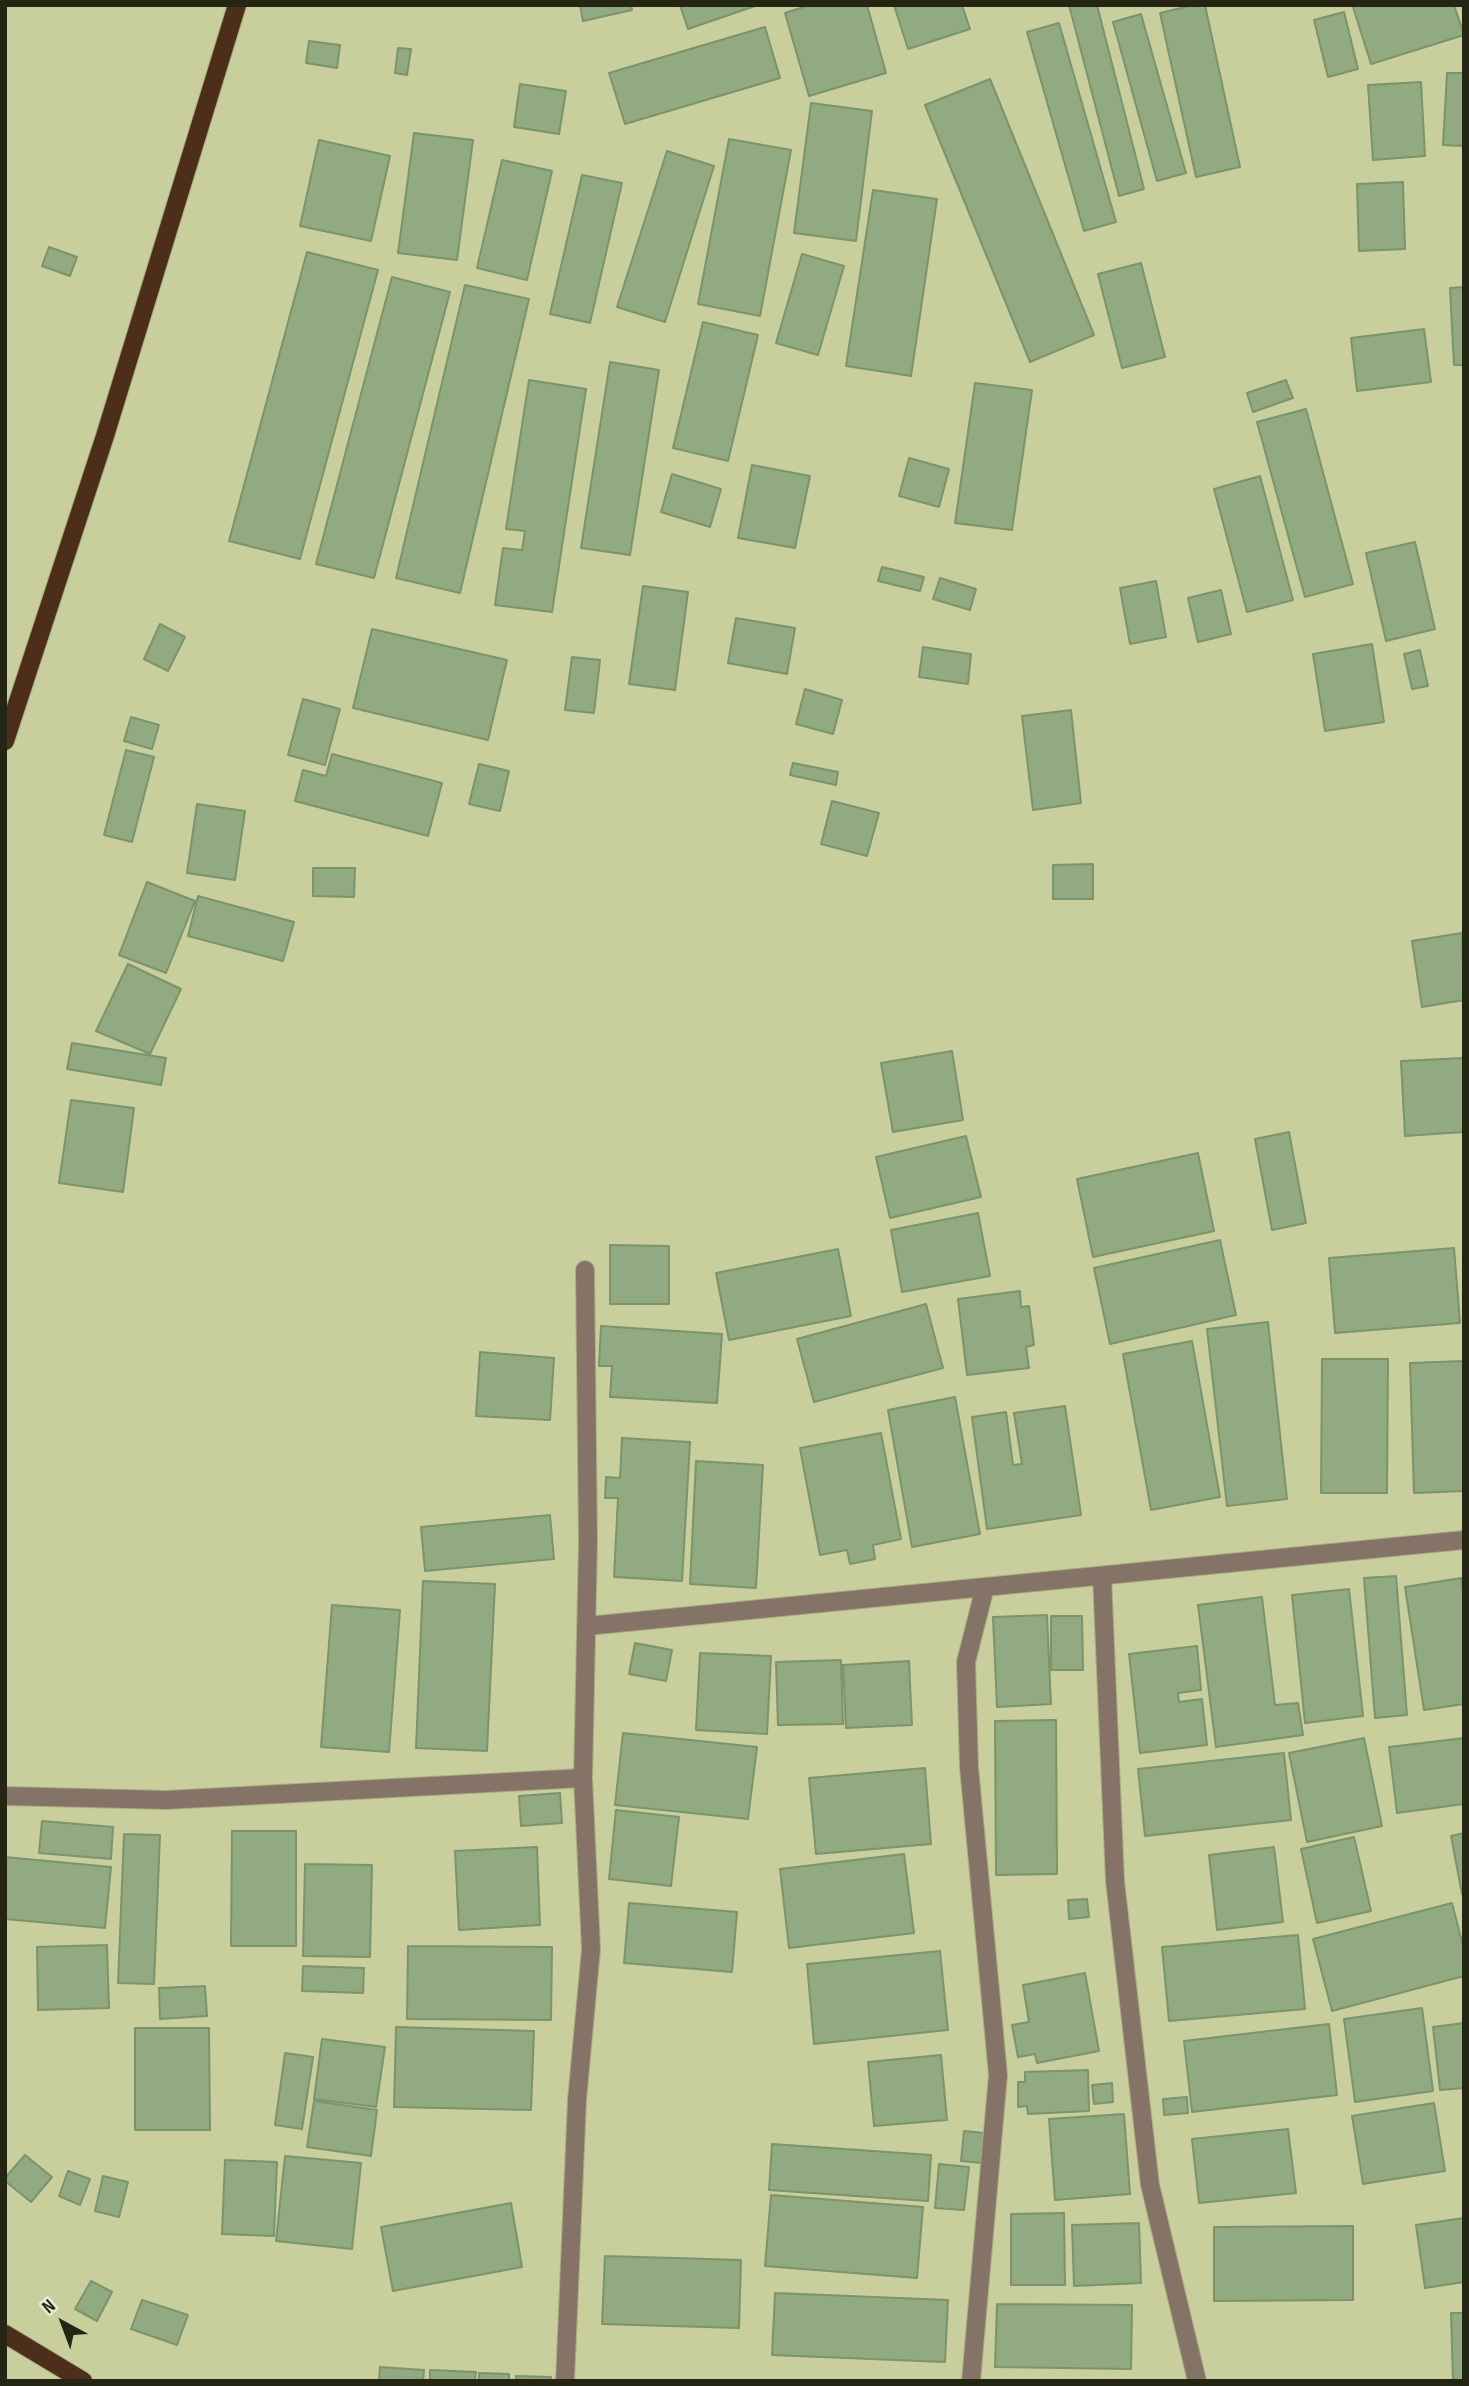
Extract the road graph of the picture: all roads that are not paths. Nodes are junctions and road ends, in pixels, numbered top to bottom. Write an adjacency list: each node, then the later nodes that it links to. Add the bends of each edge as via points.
1 (237, 5): 2 (main road, via 105,436)
2 (5, 741)
3 (584, 1270): 7 (street)
4 (1464, 1540): 5 (street)
5 (1102, 1576): 6 (street); 14 (street, via 1115,1881 1150,2185)
6 (985, 1587): 7 (street); 13 (street, via 966,1662 969,1767 998,2075)
7 (587, 1626): 8 (street)
8 (583, 1778): 9 (street, via 166,1800); 12 (street, via 591,1949 577,2100)
9 (5, 1796)
10 (5, 2334): 11 (main road)
11 (83, 2381)
12 (565, 2381)
13 (971, 2381)
14 (1197, 2381)

